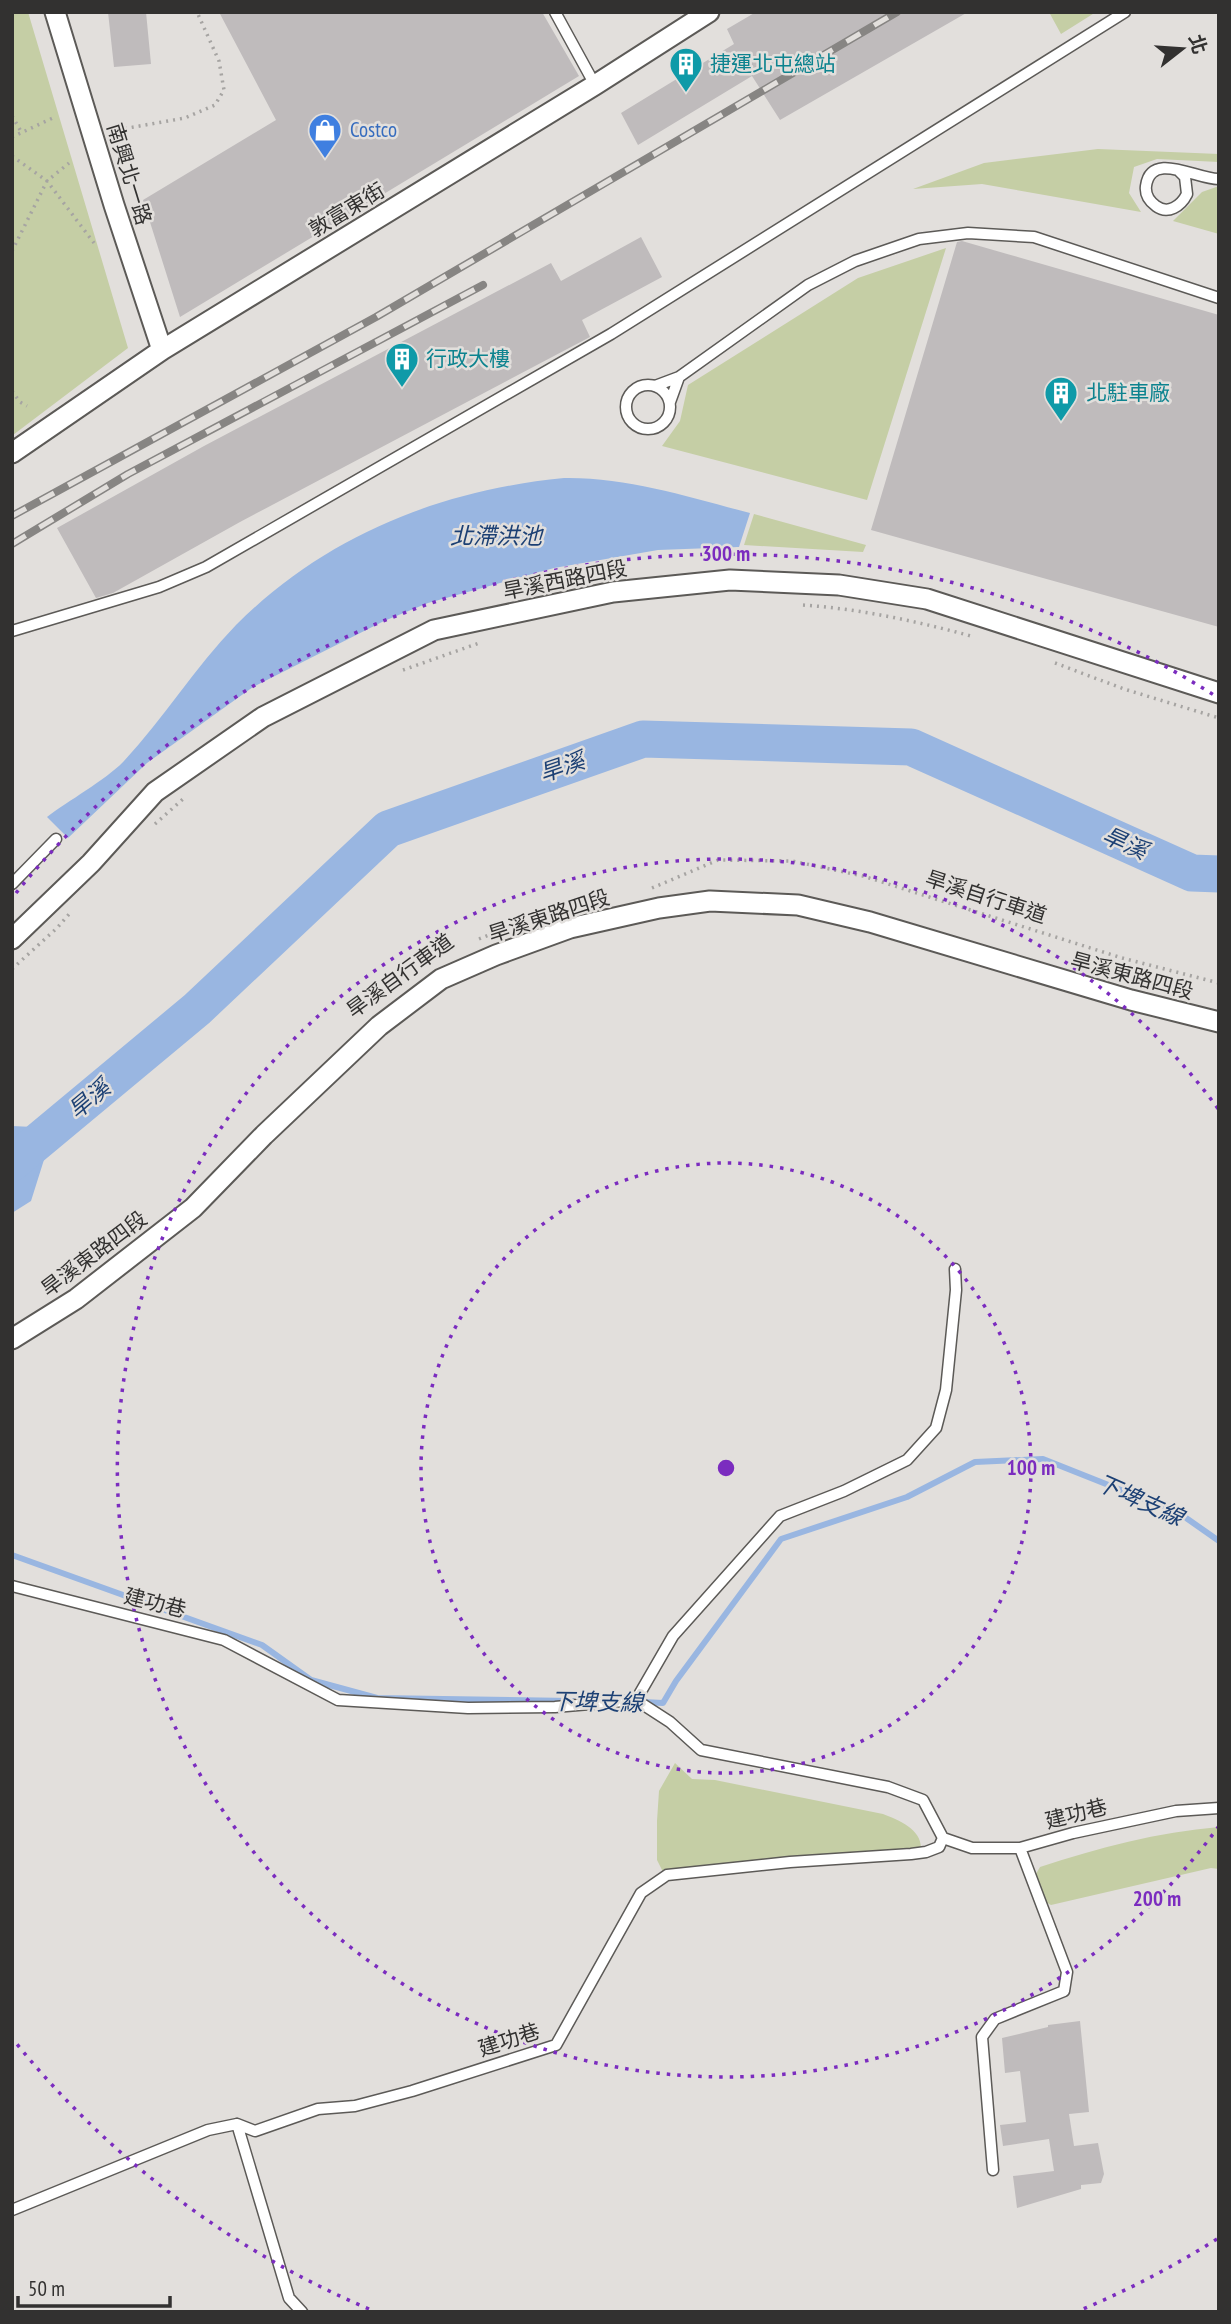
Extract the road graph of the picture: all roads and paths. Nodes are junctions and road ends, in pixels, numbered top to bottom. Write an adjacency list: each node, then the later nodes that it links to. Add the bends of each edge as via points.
1 (55, 12): 10 (street, 南興北一路)
2 (197, 12): 10 (path, via 219,61 224,90 215,105 185,118)
3 (555, 12): 6 (lane)
4 (709, 12): 6 (street, 敦富東街)
5 (1125, 12): 29 (lane, via 611,334 206,567 159,587)
6 (595, 85): 21 (street, 敦富東街)
7 (12, 116): 9 (path)
8 (55, 117): 9 (path)
9 (22, 133): 11 (path)
10 (93, 135): 21 (street, 南興北一路)
11 (12, 137)
12 (12, 156): 16 (path)
13 (69, 163): 16 (path)
14 (1178, 170): 15 (lane); 17 (lane, via 1185,177); 17 (lane, via 1165,167 1152,173 1146,185 1149,199 1166,209 1180,205)
15 (1214, 179): 17 (lane)
16 (47, 181): 18 (path); 19 (path)
17 (1187, 194)
18 (94, 243)
19 (12, 251)
20 (1219, 298): 22 (lane, via 1034,237 968,233 919,239 855,261 808,285)
21 (162, 350): 27 (street, 敦富東街)
22 (680, 377): 23 (lane); 25 (lane)
23 (655, 386): 25 (lane); 25 (lane, via 641,386 630,395 626,409 632,422 644,429 659,427 669,416)
24 (12, 391): 26 (path)
25 (670, 402)
26 (27, 406)
27 (12, 453)
28 (802, 605): 30 (path, via 920,622)
29 (12, 631)
30 (981, 639)
31 (485, 641): 33 (path)
32 (1053, 662): 35 (path)
33 (402, 670)
34 (1219, 693): 43 (street, 旱溪西路四段, via 915,597 839,585 730,580 613,592 434,630 263,717 155,792 91,863)
35 (1219, 718)
36 (184, 798): 37 (path)
37 (155, 824)
38 (56, 839): 39 (lane)
39 (12, 884)
40 (648, 889): 46 (path, 旱溪自行車道, via 718,860 792,861 863,876 1122,958)
41 (588, 902): 44 (path, 旱溪自行車道, via 552,909)
42 (74, 909): 45 (path)
43 (12, 939)
44 (474, 942)
45 (12, 969)
46 (1219, 983)
47 (1219, 1022): 49 (street, 旱溪東路四段, via 798,905 710,901 570,929 441,979 379,1026 192,1208 76,1299)
48 (956, 1269): 51 (lane, via 946,1391 936,1428 907,1460 780,1516 673,1636)
49 (12, 1339)
50 (12, 1586): 51 (lane, 建功巷, via 223,1640 338,1700 468,1707 555,1707)
51 (636, 1700): 53 (lane, via 670,1722 701,1751 888,1787 923,1800)
52 (1219, 1808): 54 (lane, 建功巷, via 1176,1811)
53 (943, 1838): 54 (lane, 建功巷, via 972,1848); 55 (lane, 建功巷, via 939,1847 926,1852 667,1875 641,1893 556,2045 412,2091 355,2106 318,2109 255,2131)
54 (1020, 1848): 56 (lane, via 1067,1972 1064,1991 995,2019 982,2037)
55 (237, 2123): 57 (lane, 建功巷, via 196,2135); 58 (lane, via 289,2298)
56 (993, 2170)
57 (12, 2210)
58 (302, 2312)

